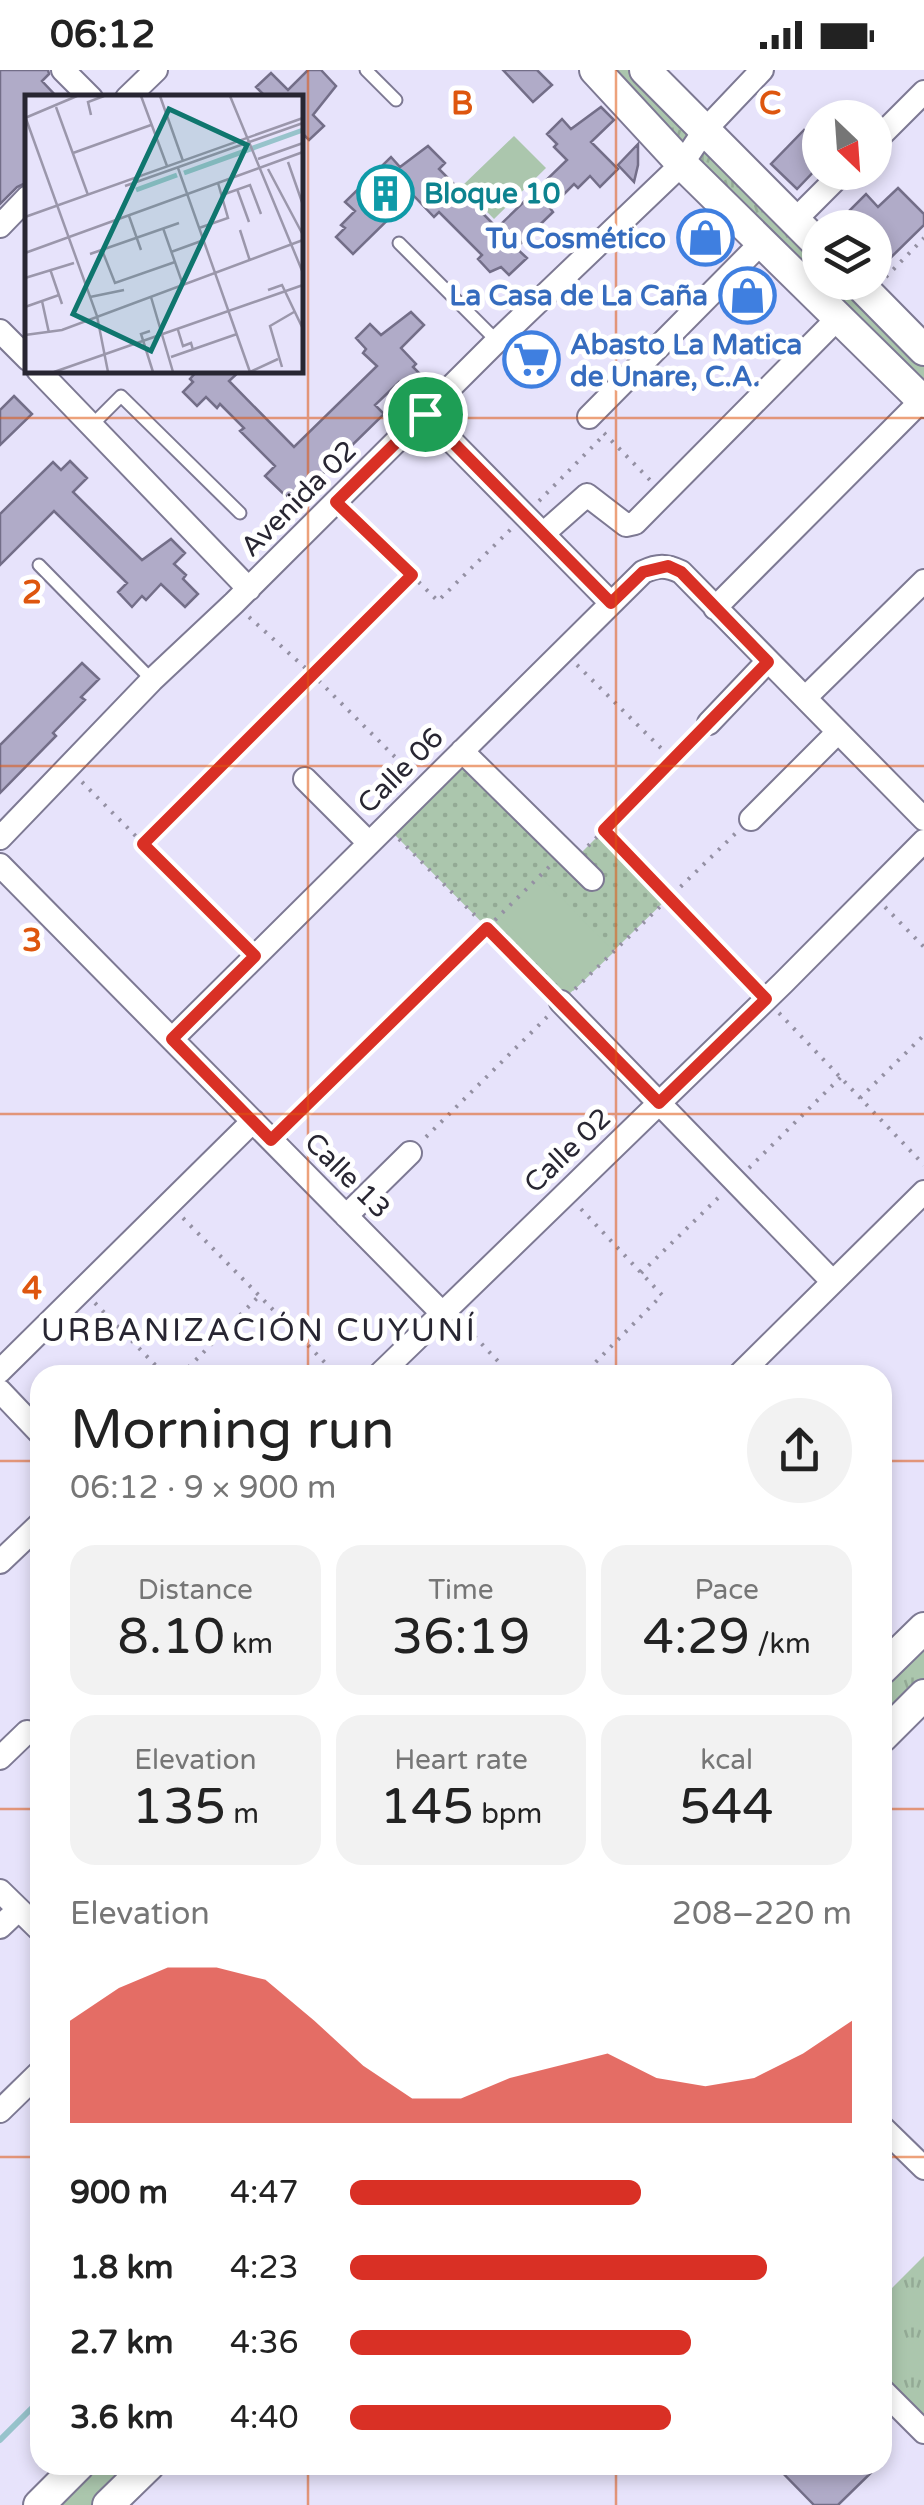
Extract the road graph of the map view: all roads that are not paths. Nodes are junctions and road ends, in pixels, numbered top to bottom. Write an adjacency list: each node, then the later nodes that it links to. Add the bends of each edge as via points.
1 (63, 70): 8 (street)
2 (156, 70): 9 (street)
3 (366, 70): 10 (lane)
4 (595, 70): 13 (street)
5 (644, 70): 12 (street)
6 (762, 70): 12 (street, Avenida 02)
7 (924, 92): 11 (street)
8 (88, 95)
9 (129, 95)
10 (396, 100)
11 (892, 124)
12 (704, 131): 13 (street, Avenida 02); 16 (street)
13 (682, 164): 19 (street); 24 (street, Avenida 02)
14 (825, 190): 16 (street)
15 (25, 201): 17 (street)
16 (794, 220): 18 (street)
17 (0, 226)
18 (802, 228)
19 (763, 242): 22 (street); 30 (street)
20 (400, 243): 24 (lane)
21 (875, 300): 25 (street)
22 (839, 317): 28 (street); 33 (street, via 634,524 626,525 590,496)
23 (4, 341): 26 (street)
24 (497, 341): 29 (street, Avenida 02)
25 (924, 350)
26 (25, 357)
27 (40, 372): 31 (street)
28 (923, 401): 38 (street)
29 (425, 414): 33 (street); 36 (street, Avenida 02)
30 (589, 416)
31 (92, 425): 32 (lane, via 121,396); 36 (street)
32 (240, 513)
33 (544, 533): 37 (street)
34 (39, 565): 40 (lane)
35 (924, 581): 41 (street)
36 (242, 596): 40 (street, Avenida 02)
37 (611, 603): 38 (street, Calle 06, via 643,572 668,566); 44 (street, Calle 06)
38 (715, 608): 39 (street)
39 (768, 662): 41 (street); 42 (street)
40 (152, 680): 48 (street, Avenida 02)
41 (804, 698): 43 (street)
42 (709, 723)
43 (838, 732): 46 (street); 47 (street)
44 (462, 751): 50 (street, Calle 06); 52 (street)
45 (306, 779): 50 (street)
46 (751, 818)
47 (924, 819)
48 (0, 838)
49 (924, 841): 55 (street, Calle 02)
50 (369, 843): 54 (street, Calle 06)
51 (0, 865): 54 (street, Calle 13)
52 (592, 879)
53 (562, 1002): 55 (street)
54 (172, 1039): 56 (street, Calle 13)
55 (659, 1103): 60 (street); 61 (street, Calle 02)
56 (253, 1121): 59 (street, Calle 13); 64 (street)
57 (410, 1153): 59 (street)
58 (924, 1192): 60 (street)
59 (346, 1216): 61 (street, Calle 13)
60 (833, 1282): 63 (street)
61 (442, 1313): 62 (street, Calle 02)
62 (389, 1365)
63 (750, 1365)
64 (0, 1371)
65 (0, 1392): 66 (street)
66 (30, 1422)
67 (30, 1534): 68 (street)
68 (0, 1562)
69 (924, 1628): 70 (street)
70 (892, 1658)
71 (924, 1695): 72 (street)
72 (892, 1727)
73 (26, 1732): 74 (street)
74 (0, 1758)
75 (0, 1891): 76 (street)
76 (18, 1910): 77 (street); 78 (street)
77 (30, 1921)
78 (0, 1927)
79 (30, 2082): 80 (street)
80 (0, 2112)
81 (892, 2138): 82 (street)
82 (924, 2168)
83 (892, 2400): 84 (street)
84 (924, 2432)
85 (68, 2475): 87 (street)
86 (139, 2475): 88 (street)
87 (38, 2505)
88 (108, 2505)

